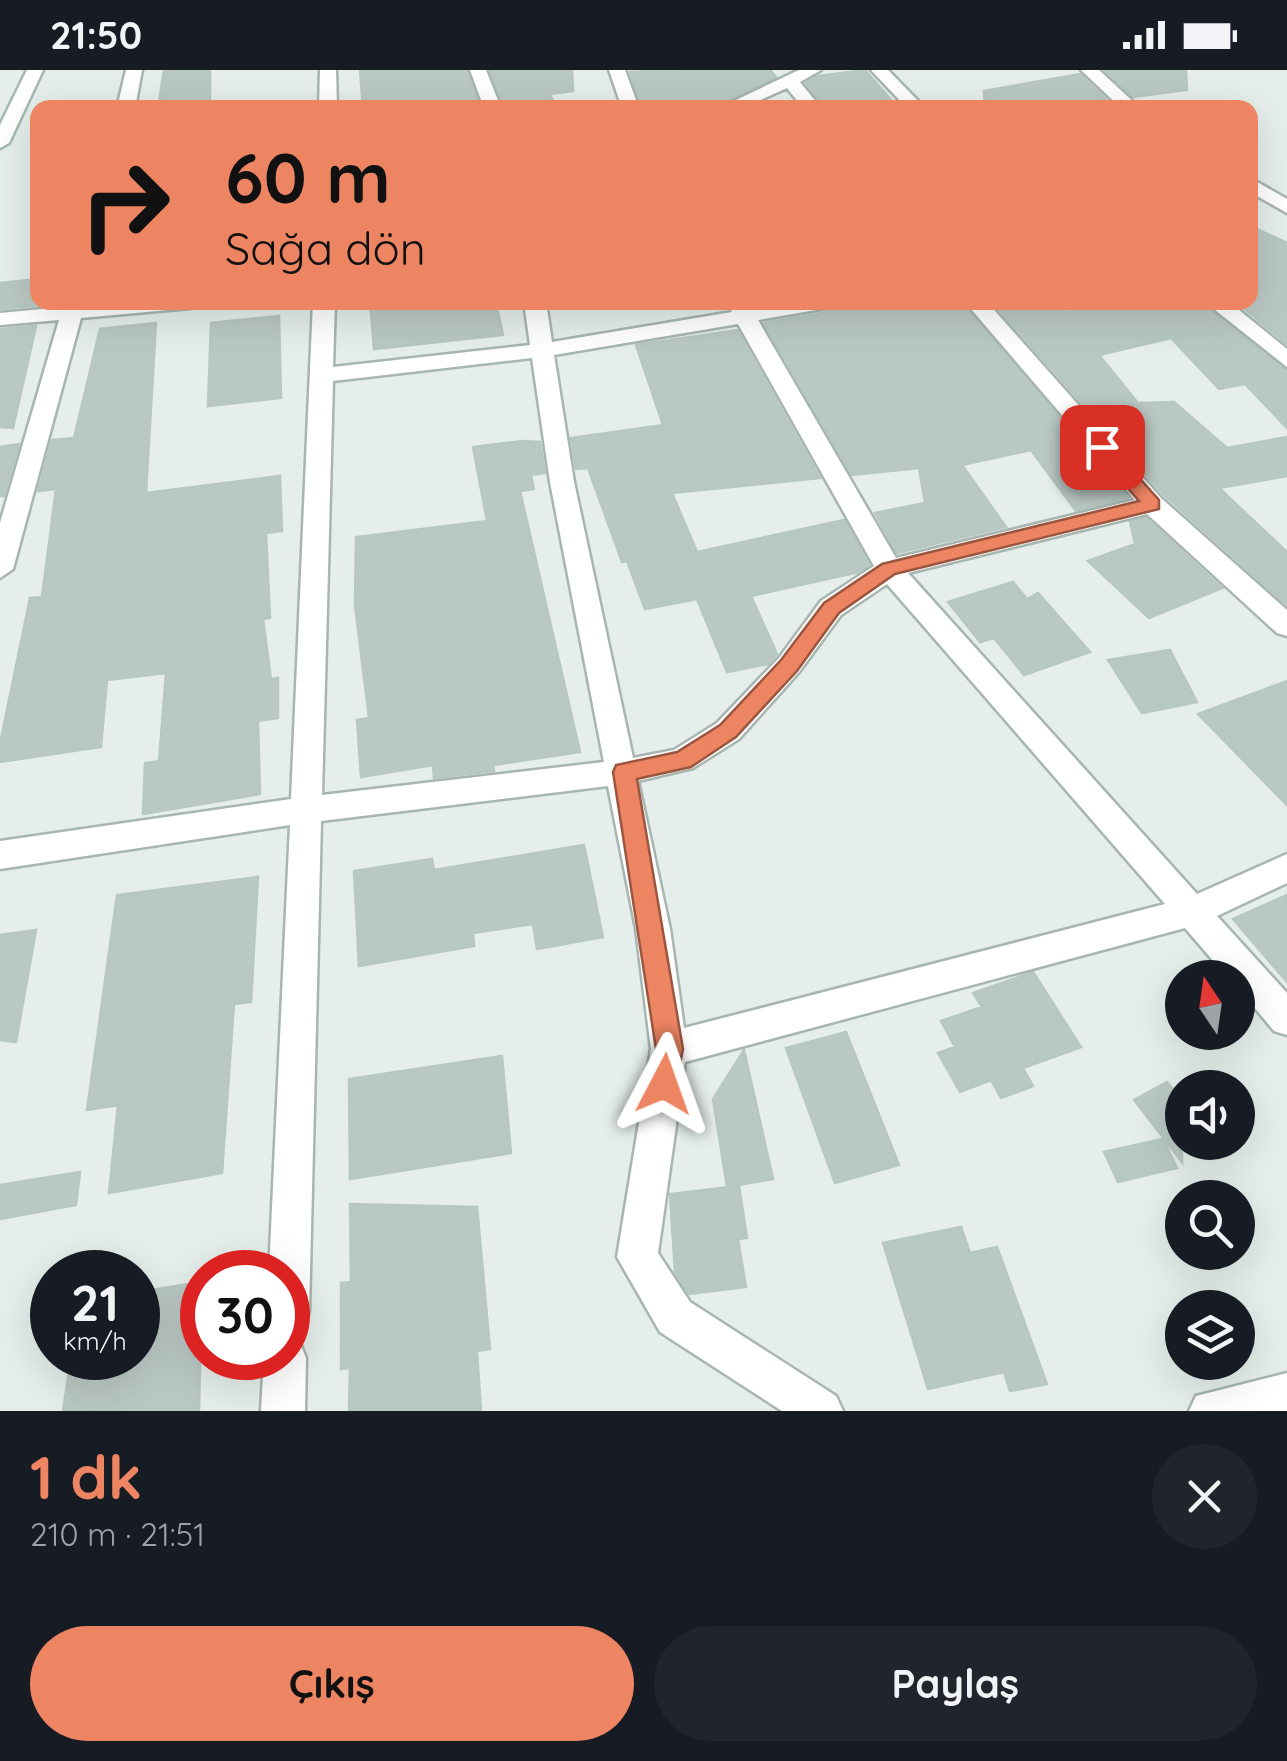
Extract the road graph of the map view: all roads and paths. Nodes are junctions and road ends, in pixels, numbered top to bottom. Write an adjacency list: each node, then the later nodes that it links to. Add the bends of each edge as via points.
1 (35, 70): 18 (street)
2 (134, 70): 10 (street)
3 (328, 70): 11 (street)
4 (478, 70): 12 (street)
5 (617, 70): 13 (street)
6 (813, 70): 9 (street)
7 (879, 70): 16 (street)
8 (1089, 70): 17 (street)
9 (791, 82): 14 (street); 15 (street)
10 (128, 100)
11 (328, 100)
12 (491, 100)
13 (628, 100)
14 (747, 100)
15 (806, 100)
16 (909, 100)
17 (1123, 100)
18 (0, 143)
19 (1258, 189): 20 (street)
20 (1287, 207)
21 (59, 310): 28 (street)
22 (73, 310): 33 (street)
23 (324, 310): 31 (street)
24 (536, 310): 29 (street)
25 (741, 310): 29 (street); 34 (street)
26 (981, 310): 32 (street)
27 (1226, 310): 30 (street)
28 (0, 318)
29 (542, 350): 31 (street); 36 (street, via 562,482)
30 (1287, 360)
31 (323, 375): 37 (street)
32 (1152, 504): 34 (street); 35 (street)
33 (0, 569)
34 (889, 569): 36 (street, via 832,608 728,731 682,760); 40 (street)
35 (1287, 626)
36 (624, 772): 37 (street); 42 (street)
37 (306, 810): 38 (street); 43 (street)
38 (0, 855)
39 (1287, 868): 40 (street)
40 (1194, 911): 41 (street); 42 (street)
41 (1287, 1020)
42 (670, 1049): 47 (street, via 637,1257 675,1317)
43 (290, 1250)
44 (284, 1380): 46 (street)
45 (1287, 1395): 48 (street)
46 (283, 1411)
47 (821, 1411)
48 (1211, 1411)

